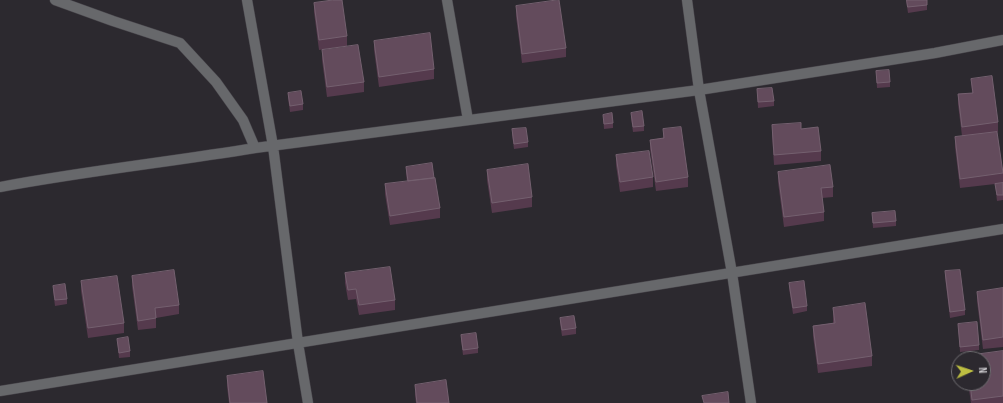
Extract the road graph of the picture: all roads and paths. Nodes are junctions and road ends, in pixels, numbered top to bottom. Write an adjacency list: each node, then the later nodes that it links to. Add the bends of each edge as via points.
1 (55, 0): 9 (street, via 180,43 216,82 243,120)
2 (247, 0): 8 (street)
3 (447, 0): 7 (street)
4 (687, 0): 6 (street)
5 (1003, 40): 6 (street)
6 (699, 90): 7 (street); 12 (street)
7 (468, 120): 8 (street)
8 (273, 146): 9 (street); 13 (street)
9 (255, 148): 10 (street)
10 (0, 187)
11 (1003, 229): 12 (street)
12 (732, 273): 13 (street); 16 (street)
13 (298, 343): 14 (street); 15 (street)
14 (0, 391)
15 (308, 403)
16 (751, 403)

